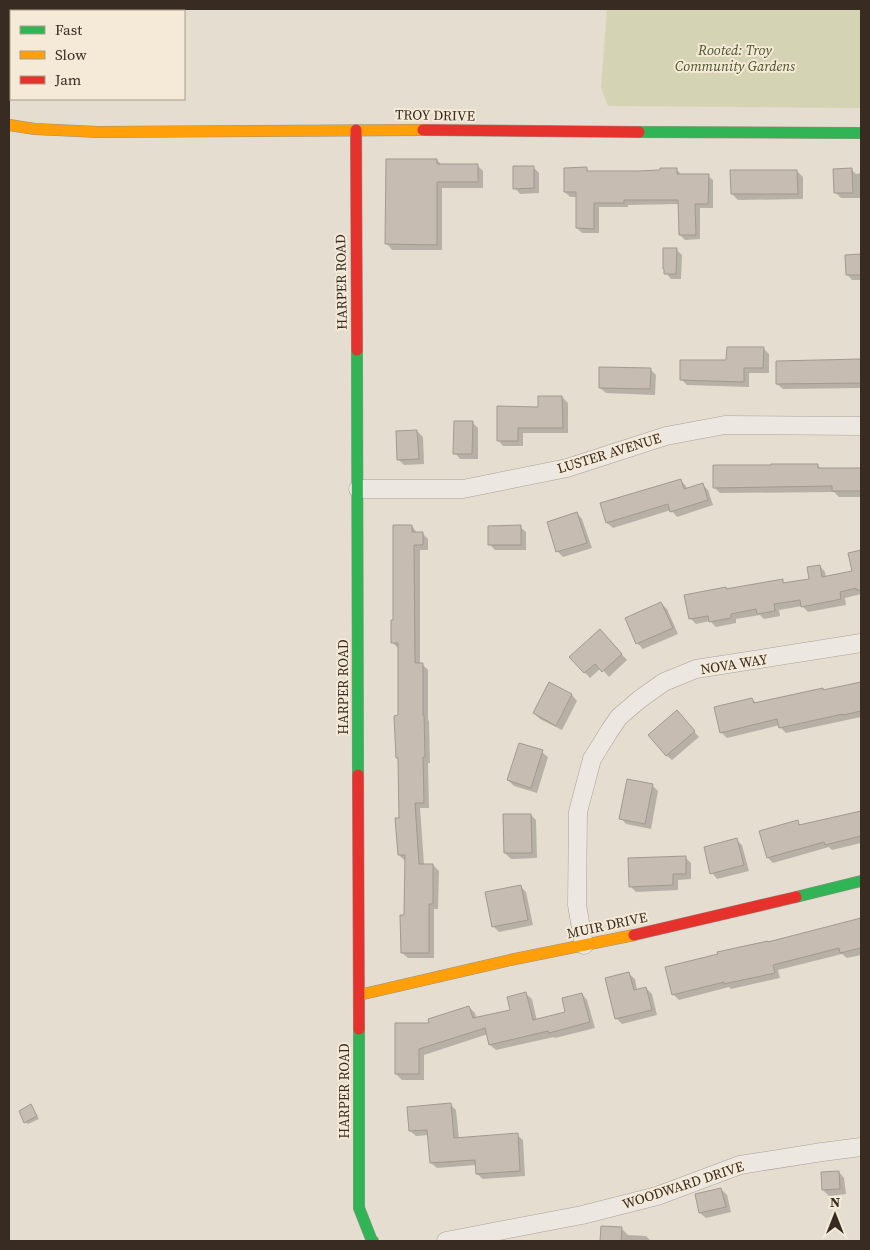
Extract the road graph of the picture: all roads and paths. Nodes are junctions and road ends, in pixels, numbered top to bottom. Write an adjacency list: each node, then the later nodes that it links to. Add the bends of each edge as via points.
1 (9, 125): 2 (street, TROY DRIVE, via 35,130 98,132)
2 (356, 130): 3 (street, TROY DRIVE); 5 (street, HARPER ROAD)
3 (861, 133)
4 (861, 426): 5 (street, LUSTER AVENUE, via 725,425 666,436 568,468 463,489)
5 (358, 489): 9 (street, HARPER ROAD)
6 (861, 644): 8 (street, NOVA WAY, via 696,670 664,682 619,717 592,759 578,812 577,905)
7 (861, 881): 8 (street, MUIR DRIVE)
8 (584, 945): 9 (street, MUIR DRIVE)
9 (359, 995): 11 (street, HARPER ROAD, via 359,1208)
10 (861, 1147): 12 (street, WOODWARD DRIVE, via 740,1165 657,1196 582,1215)
11 (373, 1241)
12 (446, 1241)

